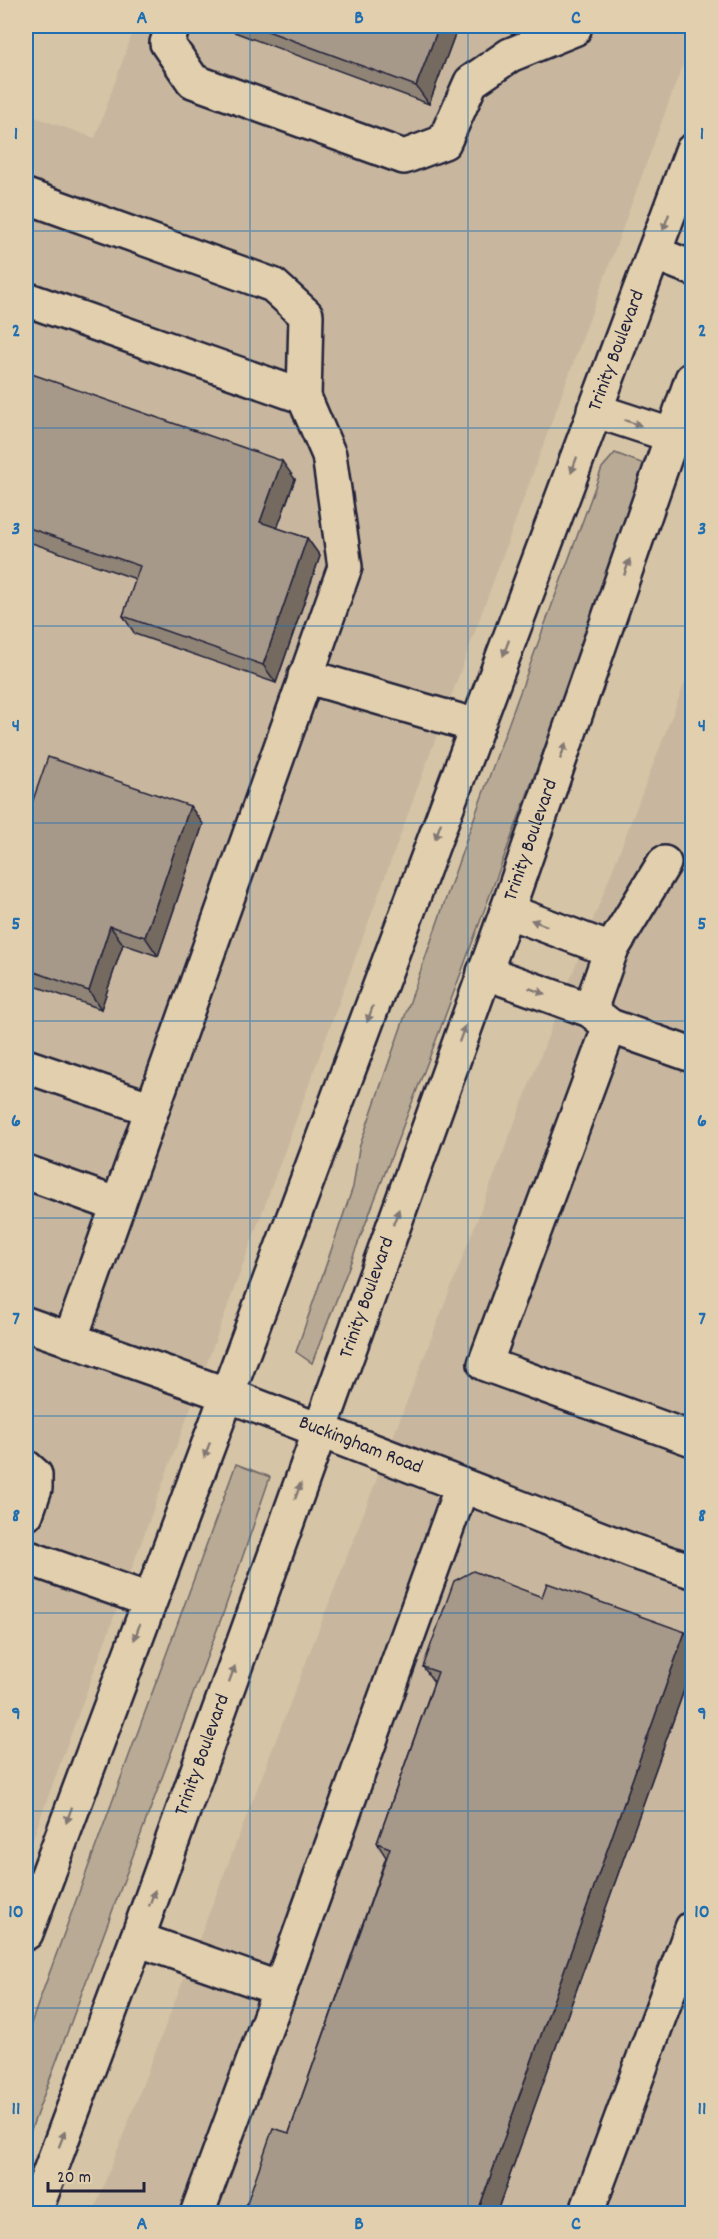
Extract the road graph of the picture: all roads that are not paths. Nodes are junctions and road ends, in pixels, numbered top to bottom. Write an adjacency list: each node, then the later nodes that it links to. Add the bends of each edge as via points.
1 (173, 26): 2 (main road, via 167,43 193,81 404,157 444,142 471,82 510,55)
2 (575, 26)
3 (693, 151): 5 (main road, Trinity Boulevard, one-way to 5)
4 (26, 196): 9 (main road, via 273,285 306,315)
5 (654, 253): 6 (main road); 10 (main road, Trinity Boulevard)
6 (693, 268)
7 (26, 299): 9 (main road)
8 (693, 379): 11 (main road, Trinity Boulevard)
9 (304, 397): 12 (main road, via 329,455 345,567)
10 (594, 410): 11 (main road, one-way to 11); 13 (main road, Trinity Boulevard, one-way to 13)
11 (683, 439): 15 (main road, Trinity Boulevard, one-way to 11)
12 (305, 676): 13 (main road); 21 (main road)
13 (477, 726): 26 (main road, Trinity Boulevard, one-way to 26)
14 (664, 863): 16 (main road)
15 (507, 911): 16 (main road, one-way to 15); 17 (main road, Trinity Boulevard)
16 (611, 950): 18 (main road)
17 (484, 972): 18 (main road, one-way to 18); 27 (main road, Trinity Boulevard, one-way to 17)
18 (600, 1018): 19 (main road); 28 (main road, via 485,1364)
19 (693, 1055)
20 (26, 1066): 21 (main road)
21 (152, 1109): 23 (main road)
22 (26, 1172): 23 (main road)
23 (118, 1205): 25 (main road)
24 (26, 1324): 25 (main road, Buckingham Road)
25 (70, 1340): 26 (main road, Buckingham Road)
26 (228, 1395): 27 (main road, Buckingham Road); 34 (main road, Trinity Boulevard, one-way to 34)
27 (319, 1431): 30 (main road, Buckingham Road); 37 (main road, Trinity Boulevard, one-way to 27)
28 (693, 1439)
29 (26, 1467): 31 (main road, via 35,1474 35,1488)
30 (462, 1486): 33 (main road, Buckingham Road); 38 (main road)
31 (26, 1514)
32 (26, 1557): 34 (main road)
33 (693, 1571)
34 (149, 1600): 36 (main road, Trinity Boulevard, one-way to 36)
35 (693, 1928): 41 (main road)
36 (26, 1933)
37 (137, 1940): 38 (main road); 39 (main road, Trinity Boulevard, one-way to 37)
38 (280, 1989): 40 (main road)
39 (34, 2214)
40 (197, 2214)
41 (586, 2214)

